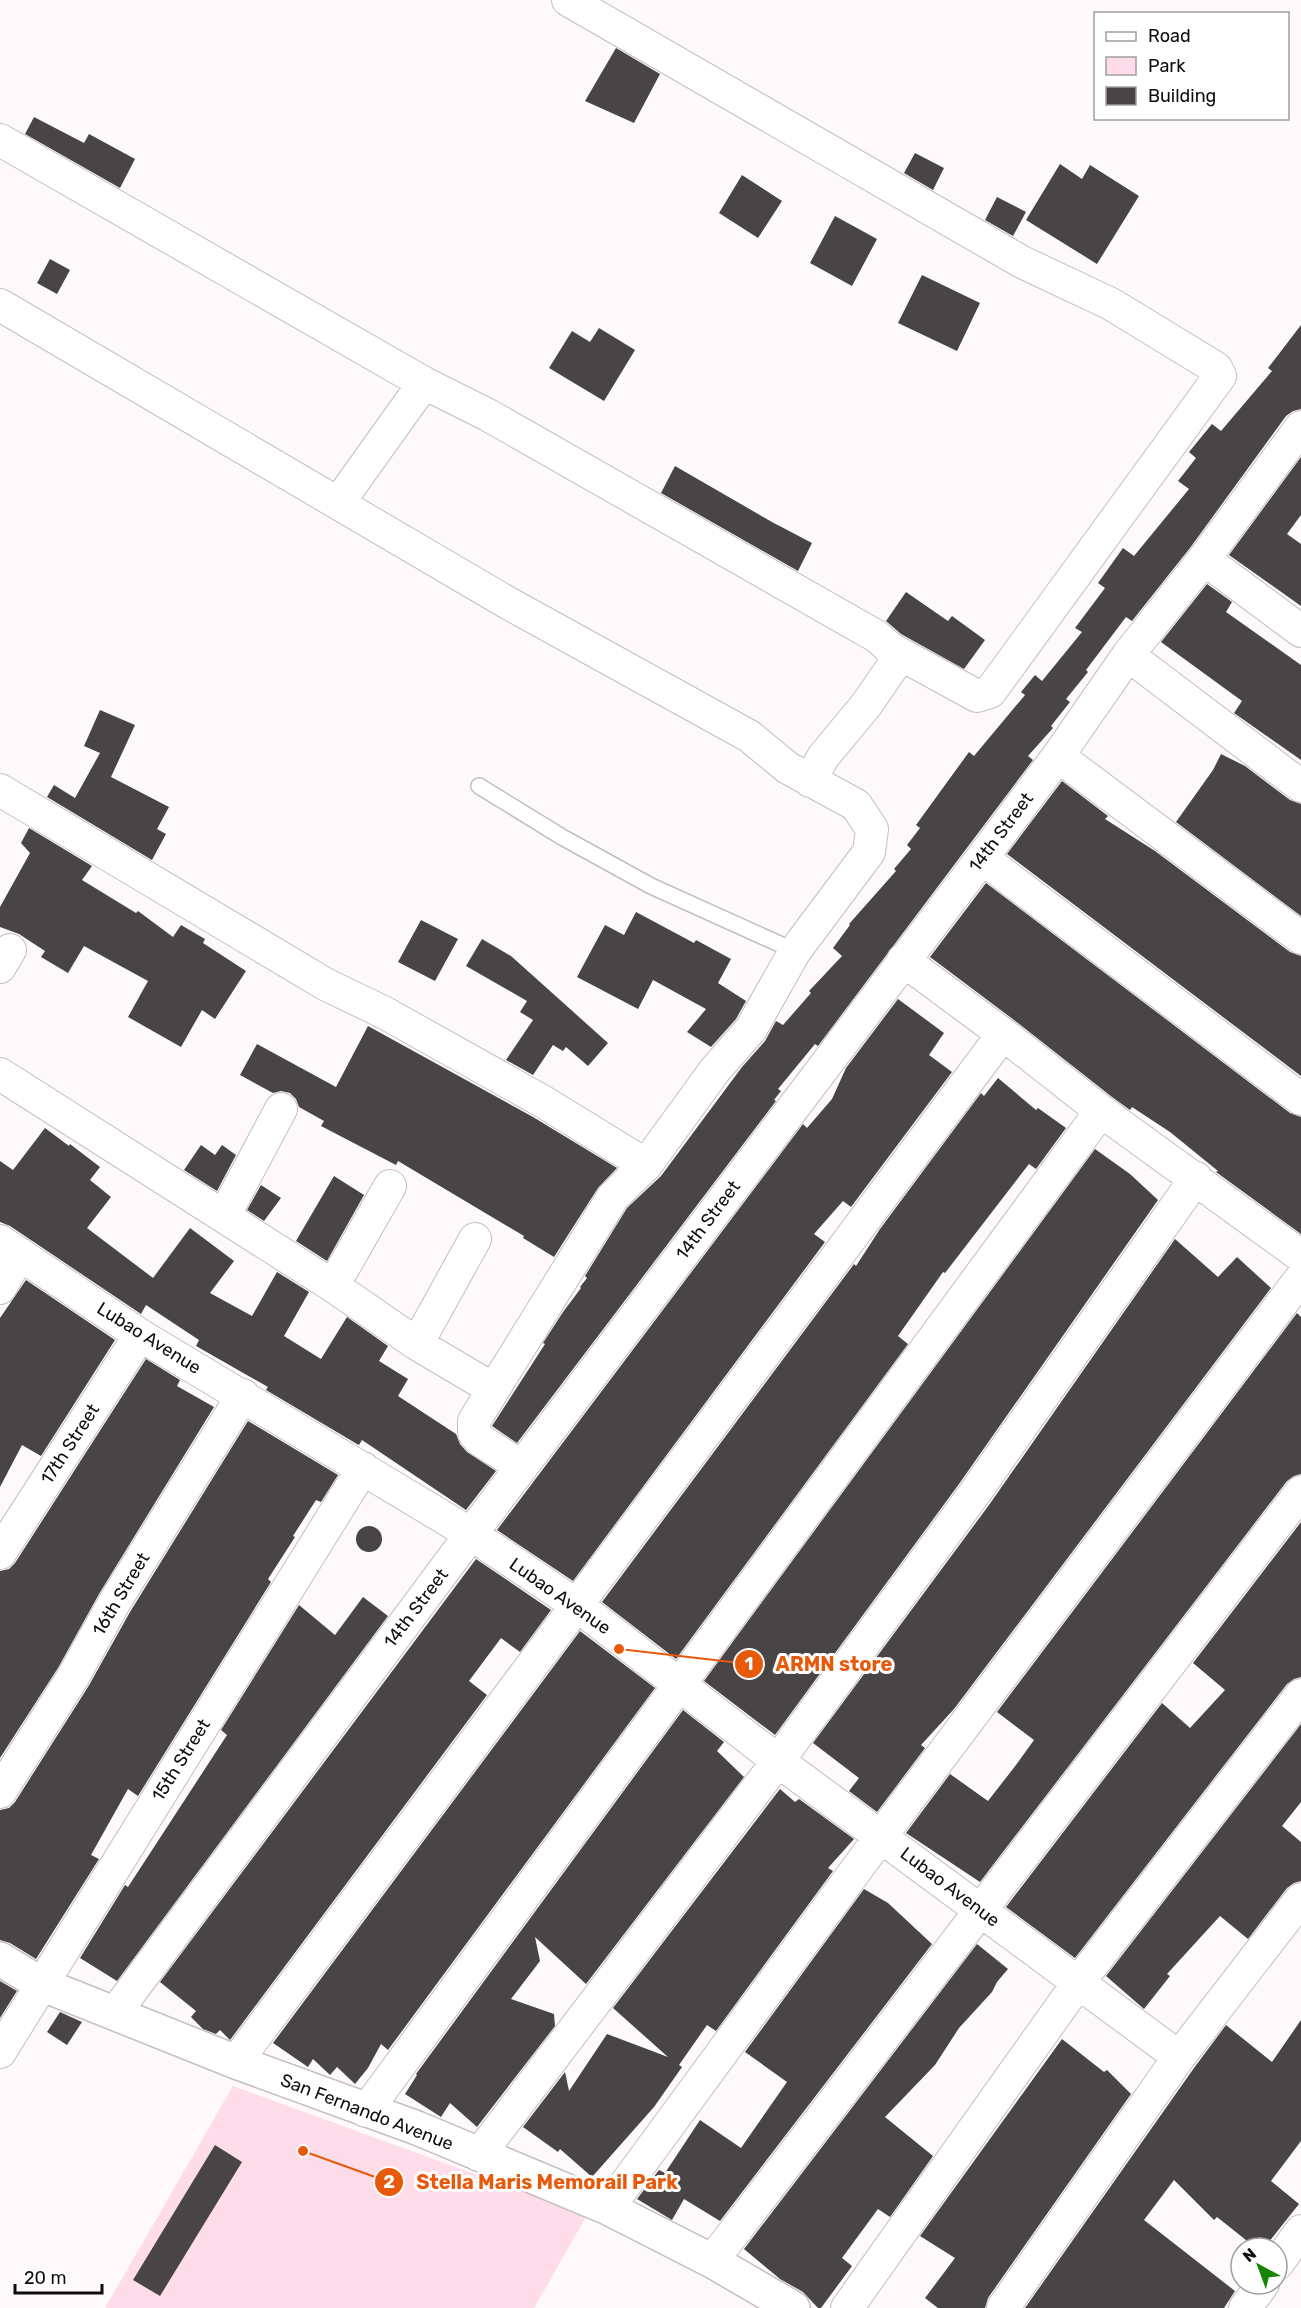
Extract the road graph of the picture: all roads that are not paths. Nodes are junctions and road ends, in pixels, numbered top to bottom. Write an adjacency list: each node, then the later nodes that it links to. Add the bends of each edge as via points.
1 (568, 0): 9 (street, via 1022,262 1111,304 1216,368 1220,376 990,692 977,696)
2 (0, 140): 4 (street)
3 (0, 305): 6 (street)
4 (424, 383): 6 (street); 9 (street, via 488,415 876,636)
5 (1295, 447): 7 (street, 14th Street)
6 (339, 502): 12 (street, via 508,603 749,736)
7 (1204, 559): 8 (street); 10 (street, 14th Street)
8 (1301, 631)
9 (891, 649): 12 (street, via 896,663)
10 (1128, 655): 11 (street, 14th Street); 14 (street)
11 (1058, 756): 16 (street, 14th Street); 17 (street)
12 (810, 781): 18 (street, via 856,805 872,829 869,852)
13 (479, 786): 18 (lane, via 651,886)
14 (1301, 786)
15 (0, 790): 25 (street, via 325,984 531,1095)
16 (982, 858): 19 (street, 14th Street); 22 (street)
17 (1301, 938)
18 (795, 951): 25 (street, via 751,1029 714,1070)
19 (903, 960): 20 (street); 39 (street, 14th Street)
20 (1003, 1034): 24 (street); 44 (street)
21 (0, 1074): 28 (street)
22 (1301, 1099)
23 (282, 1109): 28 (street)
24 (1101, 1111): 26 (street); 45 (street)
25 (646, 1165): 37 (street, via 613,1197)
26 (1196, 1178): 31 (street); 47 (street, via 974,1494)
27 (390, 1186): 33 (street)
28 (224, 1216): 33 (street)
29 (476, 1239): 36 (street)
30 (10, 1248): 34 (street); 35 (street, Lubao Avenue)
31 (1301, 1256)
32 (1301, 1278): 49 (street)
33 (333, 1286): 36 (street)
34 (0, 1288)
35 (140, 1335): 38 (street, Lubao Avenue); 43 (street, 17th Street)
36 (417, 1344): 37 (street)
37 (493, 1389): 39 (street, via 474,1421 474,1432)
38 (243, 1395): 40 (street, Lubao Avenue); 48 (street, 16th Street)
39 (522, 1467): 42 (street, 14th Street)
40 (363, 1468): 42 (street, Lubao Avenue); 54 (street, 15th Street)
41 (1301, 1492): 51 (street)
42 (471, 1534): 44 (street, Lubao Avenue); 55 (street, 14th Street)
43 (0, 1553)
44 (578, 1606): 45 (street, Lubao Avenue); 58 (street)
45 (680, 1684): 47 (street, Lubao Avenue); 59 (street)
46 (1301, 1695): 53 (street)
47 (778, 1761): 49 (street, Lubao Avenue); 60 (street)
48 (0, 1792)
49 (881, 1836): 51 (street, Lubao Avenue); 61 (street)
50 (1301, 1899): 57 (street)
51 (981, 1909): 53 (street, Lubao Avenue); 64 (street)
52 (0, 1959): 54 (main road, San Fernando Avenue)
53 (1078, 1983): 57 (street, Lubao Avenue); 66 (street)
54 (41, 1984): 55 (main road, San Fernando Avenue); 56 (street, 15th Street)
55 (116, 2013): 58 (main road, San Fernando Avenue)
56 (0, 2052)
57 (1179, 2057): 67 (street)
58 (236, 2062): 59 (main road, San Fernando Avenue)
59 (366, 2111): 60 (main road, San Fernando Avenue)
60 (479, 2155): 61 (main road, San Fernando Avenue)
61 (608, 2208): 64 (main road, San Fernando Avenue)
62 (1301, 2231): 63 (street)
63 (1289, 2248)
64 (712, 2261): 65 (main road, San Fernando Avenue)
65 (793, 2308)
66 (847, 2308)
67 (1003, 2308)

